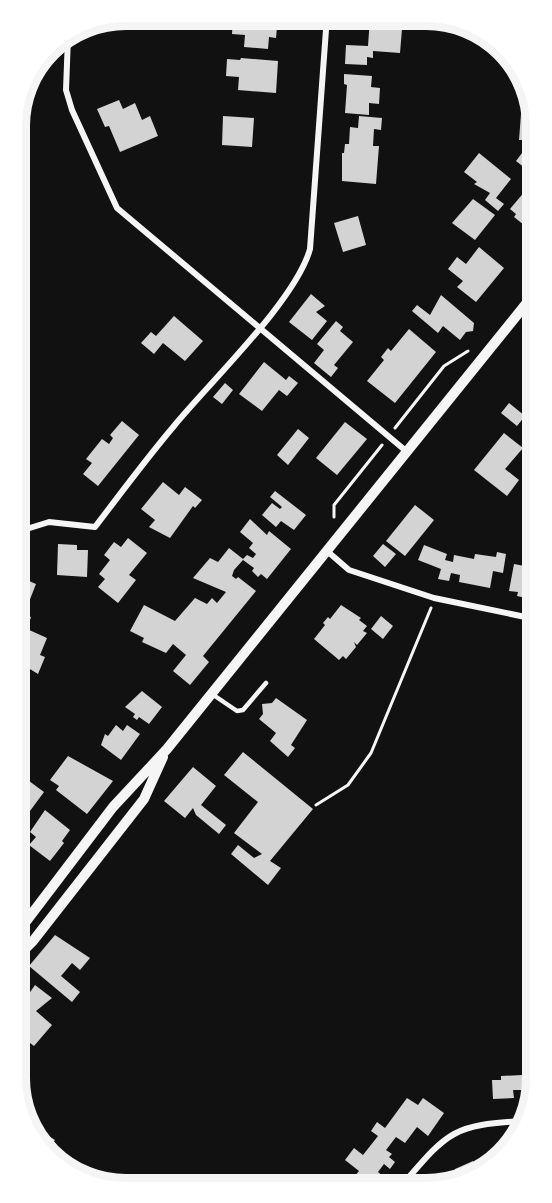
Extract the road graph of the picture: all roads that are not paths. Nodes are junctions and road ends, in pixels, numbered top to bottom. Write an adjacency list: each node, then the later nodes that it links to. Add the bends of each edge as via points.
1 (326, 26): 4 (street, via 310,249 305,268)
2 (68, 45): 4 (street, via 66,90 72,110 117,208)
3 (526, 304): 5 (street)
4 (258, 328): 5 (street); 6 (street, via 173,427 95,527 49,522)
5 (406, 451): 7 (street)
6 (26, 529)
7 (327, 551): 8 (street, via 349,570 434,598); 10 (street)
8 (526, 618)
9 (266, 683): 10 (lane, via 243,710 237,711)
10 (212, 694): 11 (street)
11 (167, 749): 12 (street, via 113,807); 13 (street, via 144,799)
12 (26, 921)
13 (26, 948)
14 (516, 1121): 15 (street, via 462,1128 434,1149)
15 (408, 1178)

